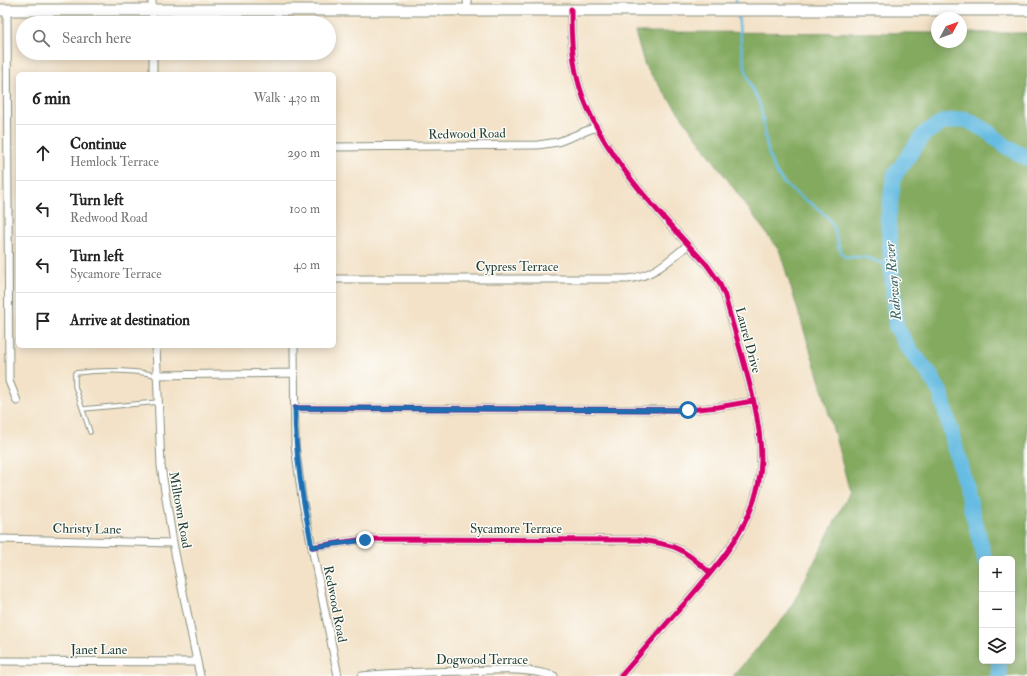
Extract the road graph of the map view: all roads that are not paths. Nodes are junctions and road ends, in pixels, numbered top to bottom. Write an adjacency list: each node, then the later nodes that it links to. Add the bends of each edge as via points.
1 (153, 5): 2 (main road); 4 (main road); 6 (street)
2 (467, 5): 3 (main road)
3 (571, 9): 5 (main road); 9 (street, Laurel Drive, via 571,43 580,88)
4 (4, 10): 17 (street, via 9,381)
5 (1027, 10)
6 (153, 16)
7 (153, 60): 8 (street)
8 (153, 72)
9 (596, 127): 10 (street, Redwood Road, via 558,142 538,145); 11 (street, Laurel Drive, via 620,166)
10 (336, 147)
11 (688, 245): 12 (street, Cypress Terrace, via 653,273 628,280); 18 (street, Laurel Drive, via 719,282)
12 (336, 279)
13 (156, 348): 16 (street, Milltown Road)
14 (294, 348): 15 (street, Redwood Road)
15 (294, 373): 16 (street); 20 (street, Redwood Road)
16 (156, 375): 19 (street, Milltown Road); 21 (lane, via 141,372 75,373 75,386)
17 (17, 401)
18 (753, 401): 20 (street, via 688,410); 26 (street, Laurel Drive, via 758,421 761,459 758,492 737,537)
19 (158, 402): 21 (lane); 24 (street, Milltown Road, via 161,466)
20 (295, 408): 25 (street, Redwood Road, via 295,445)
21 (83, 409): 22 (lane)
22 (90, 432)
23 (0, 539): 24 (street, Christy Lane)
24 (173, 543): 28 (street, Milltown Road)
25 (312, 547): 26 (street, Sycamore Terrace, via 365,540 639,540 672,546 690,554); 30 (street, Redwood Road)
26 (710, 573): 33 (street, Laurel Drive)
27 (0, 661): 28 (street, Janet Lane)
28 (197, 662): 29 (street, Milltown Road)
29 (200, 676)
30 (338, 676)
31 (362, 676): 32 (street, Dogwood Terrace, via 507,670)
32 (554, 676)
33 (621, 676)

